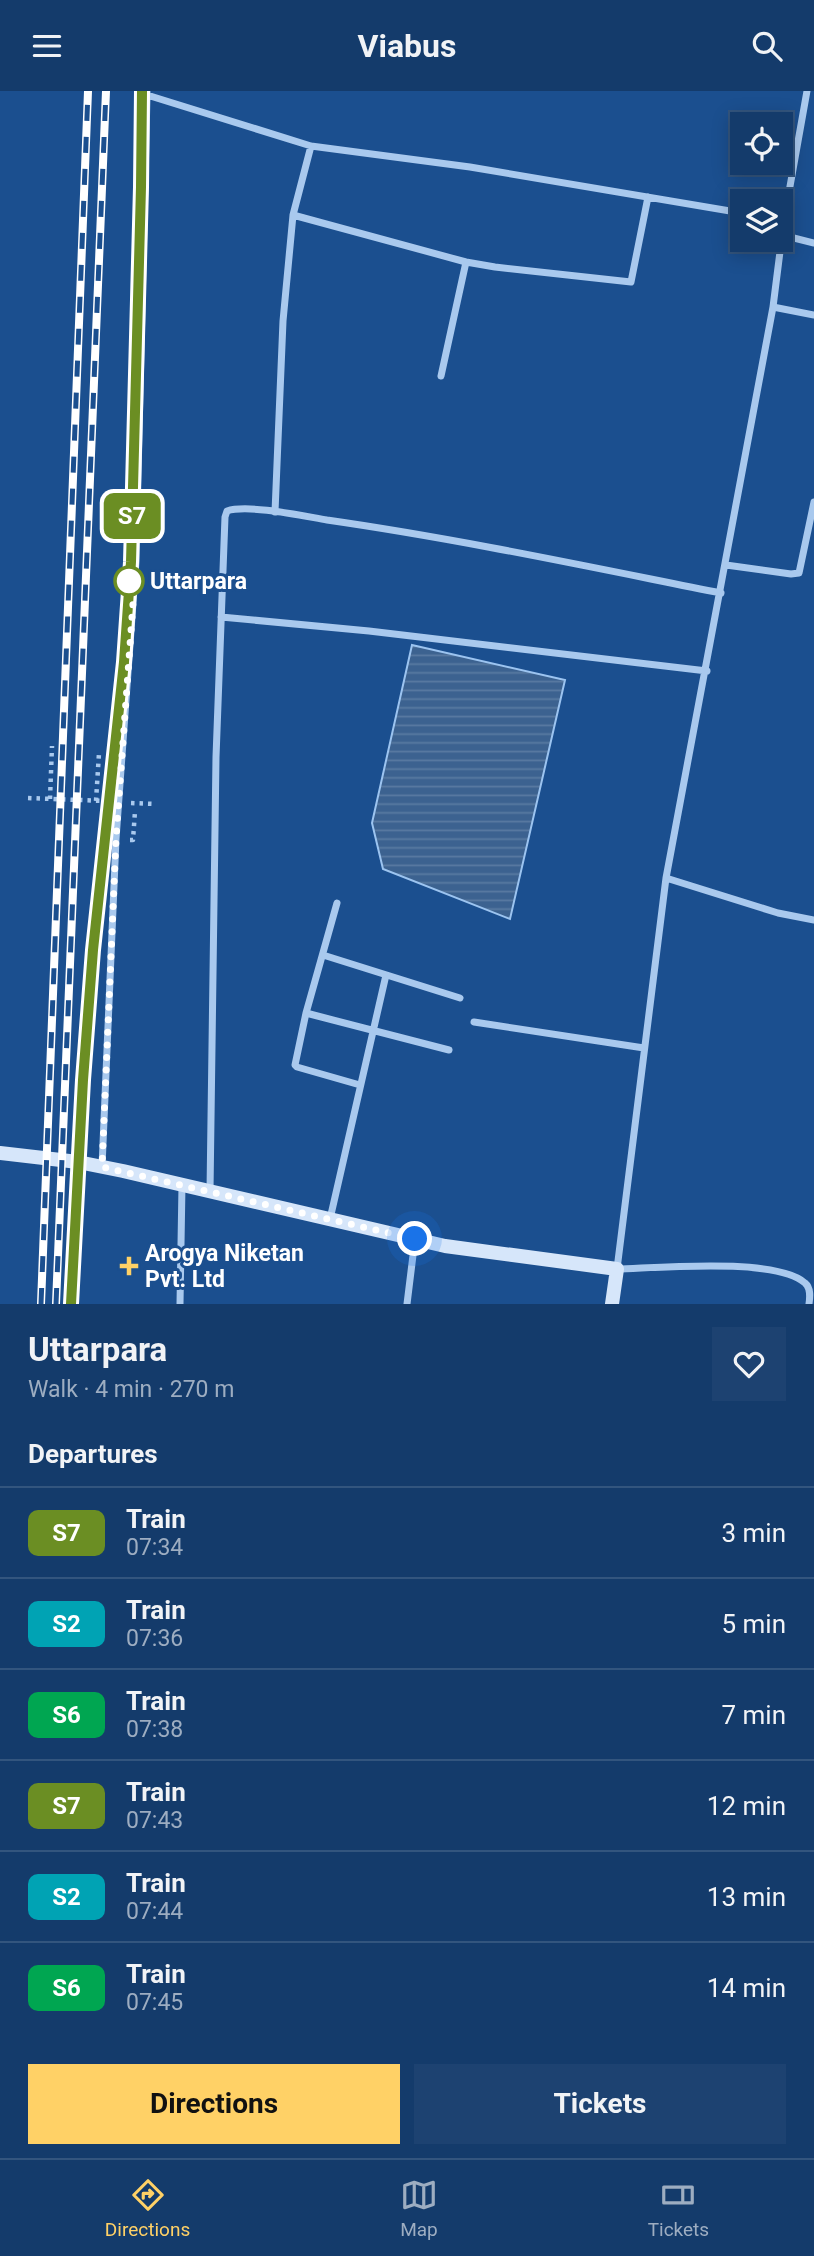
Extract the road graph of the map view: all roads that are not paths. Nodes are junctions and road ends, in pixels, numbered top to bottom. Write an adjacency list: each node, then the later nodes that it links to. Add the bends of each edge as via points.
1 (807, 91): 4 (street)
2 (147, 93): 3 (street); 34 (street, via 136,561 116,839)
3 (311, 146): 5 (street); 7 (street)
4 (788, 189)
5 (648, 197): 6 (street); 11 (street, via 631,282)
6 (730, 211)
7 (293, 215): 11 (street); 16 (street, via 283,321)
8 (793, 238): 9 (street)
9 (814, 243)
10 (780, 252): 12 (street)
11 (466, 262): 14 (street)
12 (773, 307): 13 (street); 17 (street)
13 (814, 315)
14 (441, 376)
15 (814, 502): 17 (street, via 799,573)
16 (275, 512): 18 (street, via 486,546); 19 (street, via 235,509 225,514)
17 (726, 565): 18 (street)
18 (721, 593): 20 (street)
19 (221, 617): 20 (street); 36 (street)
20 (707, 671): 21 (street)
21 (666, 879): 23 (street); 30 (street)
22 (337, 904): 24 (street)
23 (814, 920)
24 (323, 955): 25 (street); 27 (street)
25 (386, 975): 26 (street); 29 (street)
26 (460, 998)
27 (306, 1013): 29 (street); 32 (street, via 295,1065)
28 (474, 1022): 30 (street)
29 (373, 1030): 31 (street); 32 (street)
30 (644, 1048): 39 (street)
31 (449, 1050)
32 (359, 1085): 37 (street)
33 (0, 1153): 34 (main road)
34 (102, 1167): 35 (main road)
35 (182, 1185): 36 (main road); 41 (street)
36 (210, 1192): 37 (main road)
37 (330, 1219): 38 (main road)
38 (415, 1239): 39 (main road); 42 (street)
39 (617, 1269): 40 (street, via 774,1269); 43 (main road)
40 (811, 1289): 44 (street)
41 (180, 1304)
42 (407, 1304)
43 (612, 1304)
44 (809, 1304)

